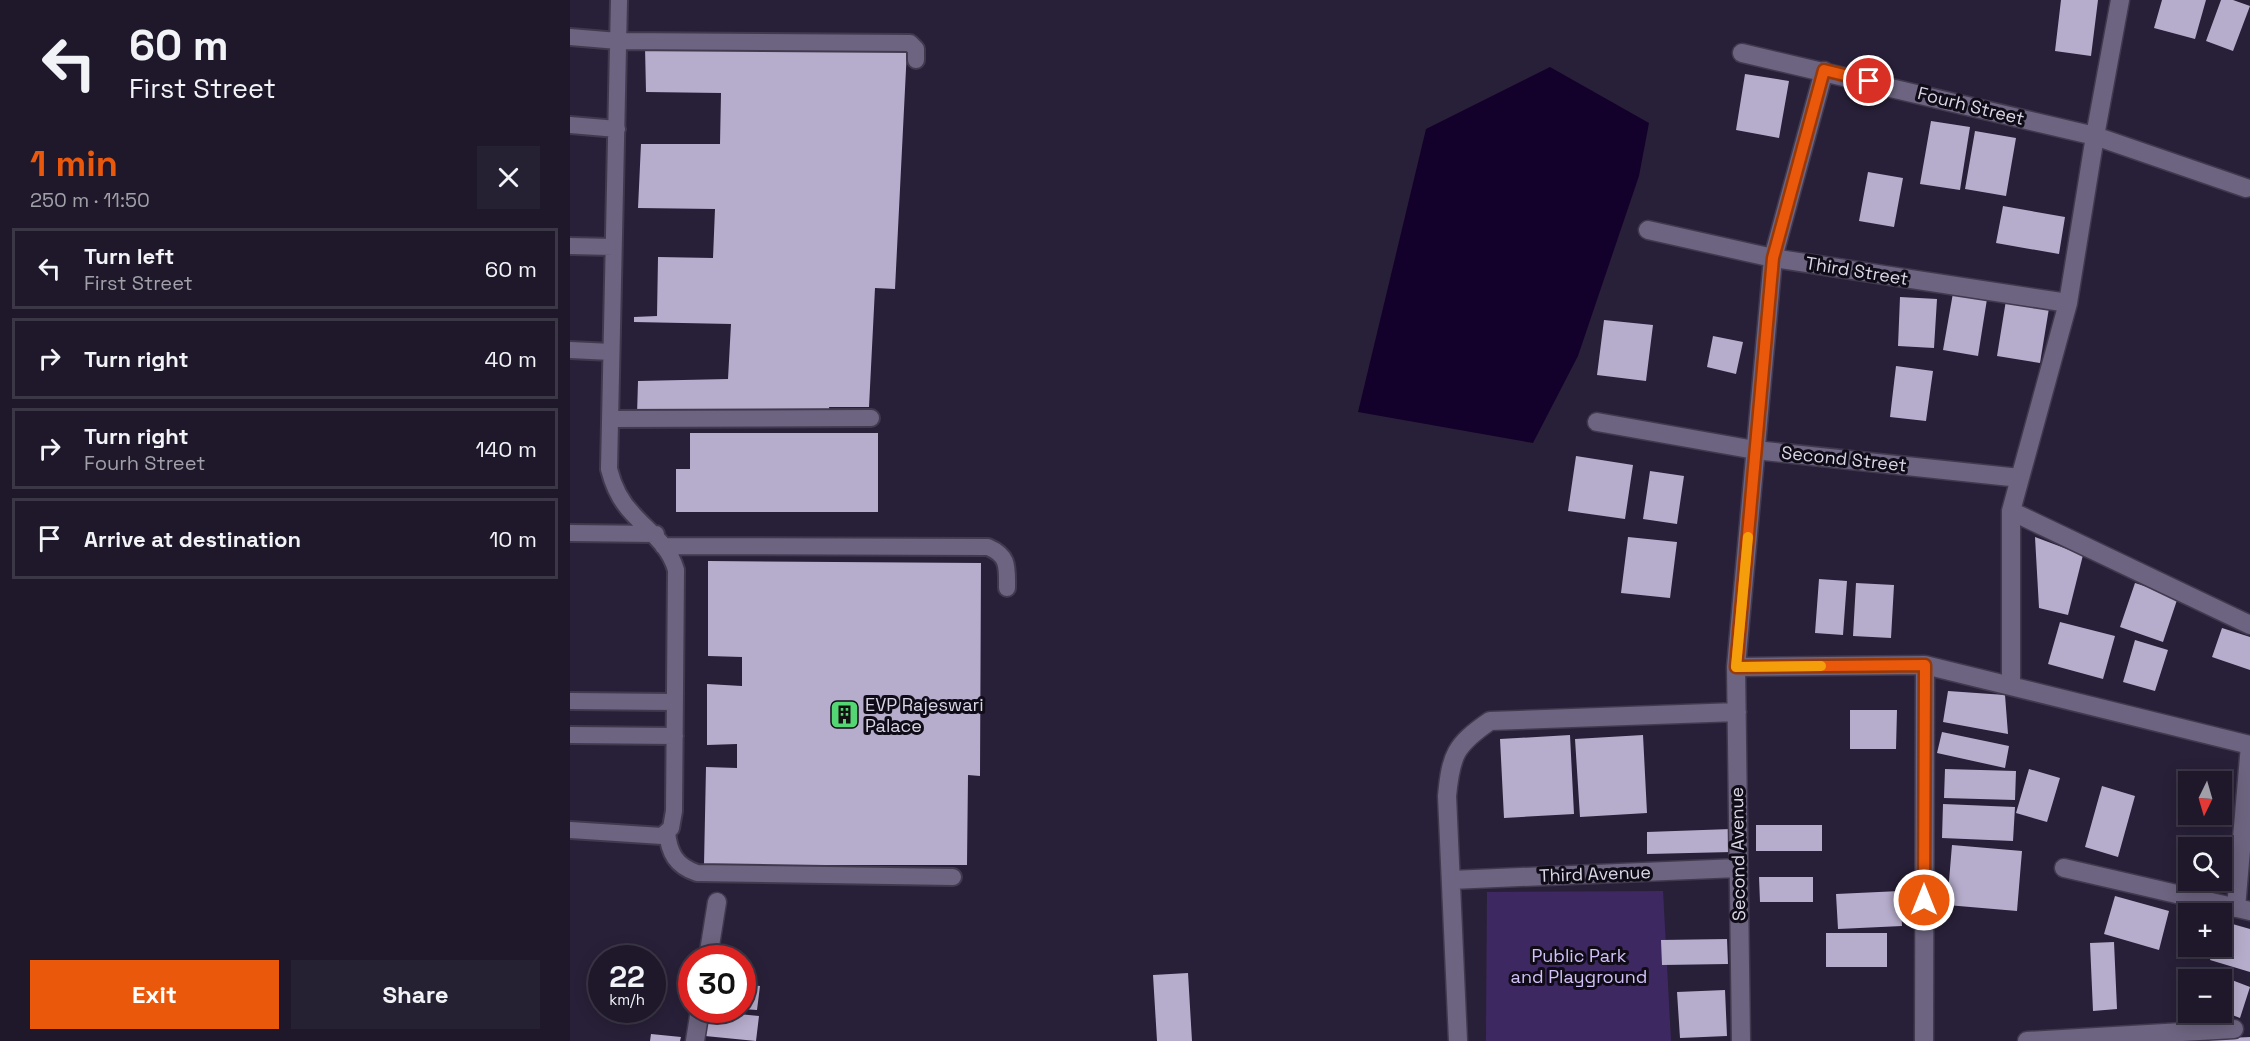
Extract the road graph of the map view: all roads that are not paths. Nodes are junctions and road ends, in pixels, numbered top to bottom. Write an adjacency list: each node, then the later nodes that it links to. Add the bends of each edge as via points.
1 (618, 0): 4 (lane)
2 (2120, 0): 10 (street)
3 (570, 37): 4 (lane)
4 (618, 41): 6 (lane, via 910,43 916,49); 9 (lane)
5 (1742, 53): 7 (street, Fourh Street)
6 (916, 60)
7 (1824, 70): 10 (street, Fourh Street); 15 (street, Second Avenue)
8 (570, 124): 9 (lane)
9 (617, 129): 14 (lane)
10 (2095, 136): 11 (street, Fourh Street); 16 (street)
11 (2246, 188)
12 (1648, 230): 15 (street, Third Street)
13 (570, 246): 14 (lane)
14 (613, 247): 18 (lane)
15 (1773, 258): 16 (street, Third Street); 22 (street, Second Avenue)
16 (2068, 303): 23 (street)
17 (570, 350): 18 (lane)
18 (611, 352): 20 (lane)
19 (871, 418): 20 (lane)
20 (610, 419): 26 (lane, via 612,478 628,508)
21 (1598, 422): 22 (street, Second Street)
22 (1755, 450): 23 (street, Second Street); 30 (street, Second Avenue)
23 (2020, 478): 24 (street)
24 (2011, 511): 28 (street); 31 (street)
25 (570, 533): 26 (lane)
26 (659, 540): 27 (lane, via 988,547 1001,553 1008,563); 33 (lane, via 676,570)
27 (1007, 588)
28 (2250, 625)
29 (1925, 665): 30 (street); 31 (street); 52 (street)
30 (1736, 667): 34 (street, Second Avenue)
31 (2011, 686): 37 (street)
32 (570, 701): 33 (lane)
33 (674, 702): 36 (lane)
34 (1737, 712): 41 (street, Second Avenue); 43 (street, via 1490,721 1463,739 1450,766 1447,796)
35 (570, 735): 36 (lane)
36 (675, 736): 39 (lane, via 674,811)
37 (2250, 745): 45 (street)
38 (570, 830): 39 (lane, via 662,836)
39 (667, 832): 42 (lane, via 669,850 680,865 697,873)
40 (2064, 867): 45 (street)
41 (1738, 868): 43 (street, Third Avenue); 51 (street, Second Avenue)
42 (953, 877)
43 (1451, 880): 50 (street)
44 (717, 902): 46 (street)
45 (2243, 909)
46 (710, 945)
47 (698, 1023): 49 (street)
48 (2234, 1029): 53 (street)
49 (695, 1041)
50 (1458, 1041)
51 (1741, 1041)
52 (1924, 1041)
53 (2027, 1041)

